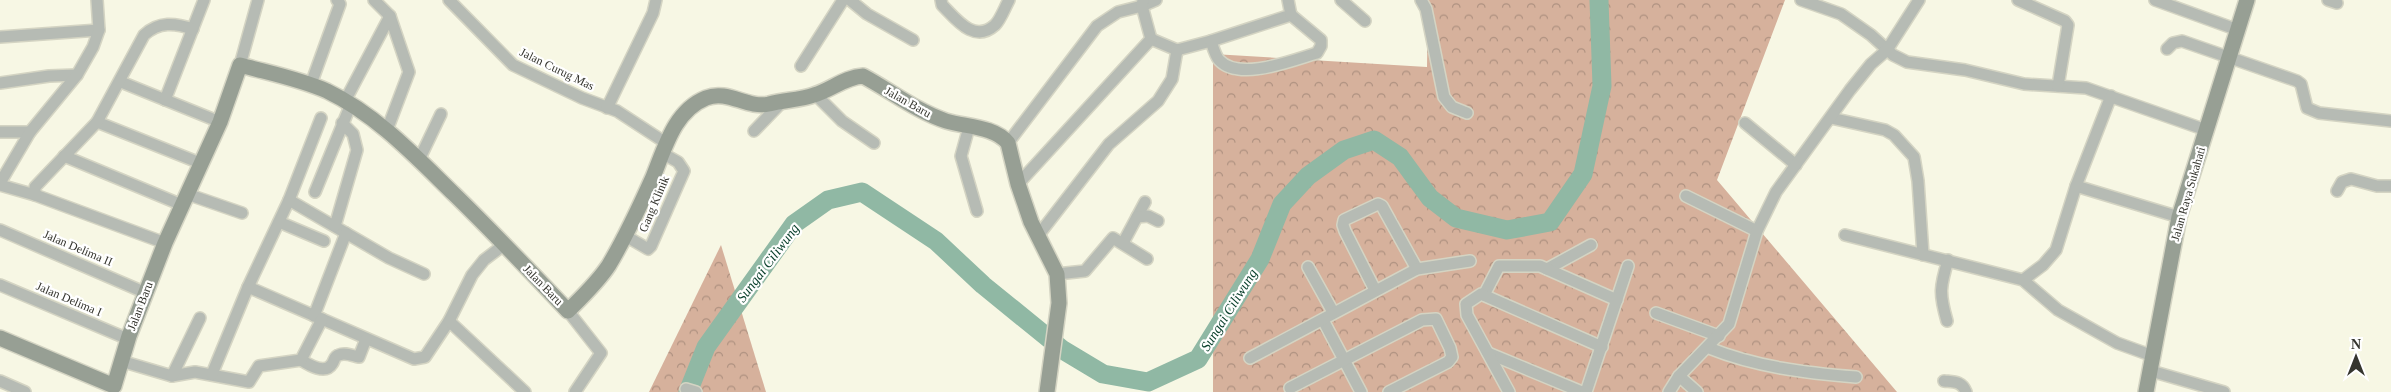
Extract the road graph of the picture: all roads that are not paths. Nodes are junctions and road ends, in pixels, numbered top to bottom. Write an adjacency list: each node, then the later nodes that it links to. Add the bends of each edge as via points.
1 (97, 0): 26 (street)
2 (204, 0): 25 (street)
3 (258, 0): 36 (street)
4 (337, 0): 41 (street, via 340,4)
5 (374, 0): 23 (street)
6 (449, 0): 48 (street, Jalan Curug Mas, via 513,64)
7 (656, 0): 48 (street, via 654,13)
8 (843, 0): 37 (street)
9 (850, 0): 30 (street, via 867,14)
10 (941, 0): 11 (street, via 942,5 967,30 981,32 995,24)
11 (1009, 0)
12 (1156, 0): 21 (street)
13 (1288, 0): 22 (street)
14 (1341, 0): 24 (street)
15 (1421, 0): 49 (street, via 1426,9 1444,97 1452,107)
16 (1801, 0): 34 (street, via 1841,14)
17 (1920, 0): 34 (street)
18 (2018, 0): 42 (street, via 2068,25)
19 (2155, 0): 27 (street)
20 (2247, 0): 27 (street, Jalan Raya Sukahati)
21 (1143, 3): 29 (street); 65 (street, via 1118,12 1098,26)
22 (1291, 15): 31 (street); 31 (street, via 1320,40 1317,53 1268,67 1233,68 1219,60)
23 (390, 16): 47 (street); 59 (street, via 410,72)
24 (1365, 21)
25 (193, 29): 39 (street, via 176,24 152,27 144,35); 45 (street)
26 (99, 30): 28 (street); 38 (street)
27 (2238, 30): 35 (street, Jalan Raya Sukahati)
28 (0, 37)
29 (1151, 39): 33 (street); 72 (street)
30 (913, 40)
31 (1211, 41): 33 (street)
32 (2167, 49): 35 (street, via 2173,42 2182,41)
33 (1177, 50): 94 (street, via 1172,79 1158,101 1110,144)
34 (1887, 50): 42 (street, via 1907,62 1965,70 2024,84); 52 (street, via 1871,64)
35 (2229, 58): 53 (street, via 2297,81 2301,84 2307,108 2318,114); 60 (street, Jalan Raya Sukahati)
36 (240, 64): 41 (street, Jalan Baru); 55 (street, Jalan Baru)
37 (801, 66)
38 (77, 75): 40 (street); 63 (street)
39 (121, 82): 45 (street); 54 (street)
40 (0, 83)
41 (311, 84): 47 (street, Jalan Baru)
42 (2058, 86): 43 (street, via 2086,88)
43 (2111, 96): 60 (street); 73 (street)
44 (819, 98): 46 (street, Jalan Baru); 58 (street, Jalan Baru, via 848,80 863,76 925,112); 64 (street, via 842,121)
45 (165, 100): 55 (street)
46 (784, 100): 61 (street); 66 (street, Jalan Baru, via 766,105 752,105 729,96 698,101 681,116)
47 (348, 103): 57 (street); 59 (street, Jalan Baru)
48 (607, 108): 66 (street, Jalan Curug Mas, via 617,111)
49 (1467, 113)
50 (441, 114): 68 (street)
51 (321, 118): 80 (street)
52 (1831, 118): 70 (street); 100 (street, via 1886,130 1914,157)
53 (2391, 121)
54 (97, 122): 67 (street); 69 (street)
55 (220, 122): 69 (street, Jalan Baru)
56 (1745, 122): 70 (street)
57 (342, 123): 76 (street); 88 (street, via 353,134 357,150)
58 (969, 127): 65 (street, Jalan Baru, via 988,131); 82 (street, via 961,156)
59 (387, 130): 68 (street, Jalan Baru)
60 (2206, 130): 85 (street, Jalan Raya Sukahati)
61 (754, 131)
62 (0, 132): 63 (street)
63 (30, 132): 71 (street)
64 (874, 143)
65 (1008, 143): 72 (street)
66 (664, 148): 92 (street, Jalan Baru); 92 (street, Gang Klinik, via 684,171 651,246 648,249)
67 (64, 156): 77 (street, via 35,187); 79 (street)
68 (419, 160): 98 (street, Jalan Baru)
69 (200, 163): 79 (street, Jalan Baru)
70 (1796, 165): 90 (street, via 1776,192)
71 (0, 184): 77 (street)
72 (1018, 184): 94 (street)
73 (2076, 186): 85 (street); 110 (street, via 2056,250)
74 (2391, 186): 75 (street, via 2351,179 2342,182)
75 (2337, 191)
76 (315, 192)
77 (35, 195): 96 (street)
78 (1686, 196): 90 (street)
79 (184, 200): 83 (street); 96 (street, Jalan Baru)
80 (289, 200): 87 (street); 88 (street)
81 (1145, 202): 84 (street)
82 (977, 211)
83 (242, 213)
84 (1137, 218): 86 (street, via 1148,216); 97 (street)
85 (2179, 218): 132 (street, Jalan Raya Sukahati)
86 (1158, 221)
87 (279, 222): 95 (street); 112 (street)
88 (335, 226): 91 (street)
89 (0, 230): 114 (street, Jalan Delima II)
90 (1756, 231): 125 (street, via 1729,324)
91 (346, 233): 108 (street); 120 (street)
92 (624, 235): 117 (street, Jalan Baru, via 603,273)
93 (1844, 235): 100 (street)
94 (1037, 237): 109 (street)
95 (324, 241)
96 (165, 243): 114 (street, Jalan Baru)
97 (1123, 243): 101 (street); 109 (street, via 1111,238 1085,271)
98 (505, 244): 117 (street, Jalan Baru); 123 (street, via 484,260 472,275)
99 (1592, 245): 107 (street)
100 (1923, 255): 102 (street)
101 (1147, 259)
102 (1948, 260): 110 (street); 124 (street, via 1940,296)
103 (1470, 261): 106 (street)
104 (1628, 266): 116 (street)
105 (1308, 268): 118 (street)
106 (1416, 269): 113 (street); 113 (street, via 1382,206 1378,204 1344,220 1345,231)
107 (1547, 269): 115 (street, via 1540,266 1500,266); 116 (street)
108 (424, 274)
109 (1057, 274): 147 (street, via 1059,303)
110 (2023, 280): 132 (street, via 2058,310 2117,343)
111 (0, 285): 127 (street, Jalan Delima I)
112 (248, 287): 120 (street); 138 (street)
113 (1375, 290): 118 (street)
114 (146, 293): 127 (street, Jalan Baru)
115 (1484, 295): 129 (street); 131 (street, via 1473,298 1465,307)
116 (1618, 300): 129 (street)
117 (568, 311): 150 (street, via 601,353)
118 (1332, 312): 122 (street)
119 (1656, 313): 125 (street)
120 (318, 317): 128 (street); 134 (street)
121 (200, 318): 139 (street)
122 (1324, 320): 133 (street); 136 (street)
123 (449, 321): 128 (street, via 425,356 414,359); 149 (street)
124 (1947, 321)
125 (1719, 336): 130 (street)
126 (0, 338): 146 (street)
127 (128, 339): 135 (street, Jalan Baru)
128 (366, 339): 134 (street, via 359,357 342,353 324,369)
129 (1602, 347): 155 (street)
130 (1709, 348): 140 (street); 141 (street, via 1757,363 1807,373)
131 (1488, 353): 153 (street); 154 (street)
132 (2153, 356): 137 (street, Jalan Raya Sukahati)
133 (1250, 358)
134 (301, 360): 144 (street, via 265,363 259,366)
135 (121, 361): 139 (street); 146 (street, Jalan Baru)
136 (1345, 361): 145 (street); 151 (street); 152 (street, via 1422,320 1436,319 1452,356 1448,362)
137 (2150, 371): 159 (street, Jalan Raya Sukahati); 160 (street)
138 (212, 374): 139 (street, via 195,372); 144 (street)
139 (172, 376)
140 (1679, 376): 156 (street); 157 (street)
141 (1856, 377)
142 (0, 381): 148 (street)
143 (1944, 381): 158 (street, via 1959,382)
144 (246, 387)
145 (1290, 388)
146 (113, 389)
147 (1048, 389)
148 (25, 392)
149 (525, 392)
150 (575, 392)
151 (1361, 392)
152 (1389, 392)
153 (1509, 392)
154 (1582, 392)
155 (1586, 392)
156 (1668, 392)
157 (1697, 392)
158 (1966, 392)
159 (2146, 392)
160 (2224, 392)

